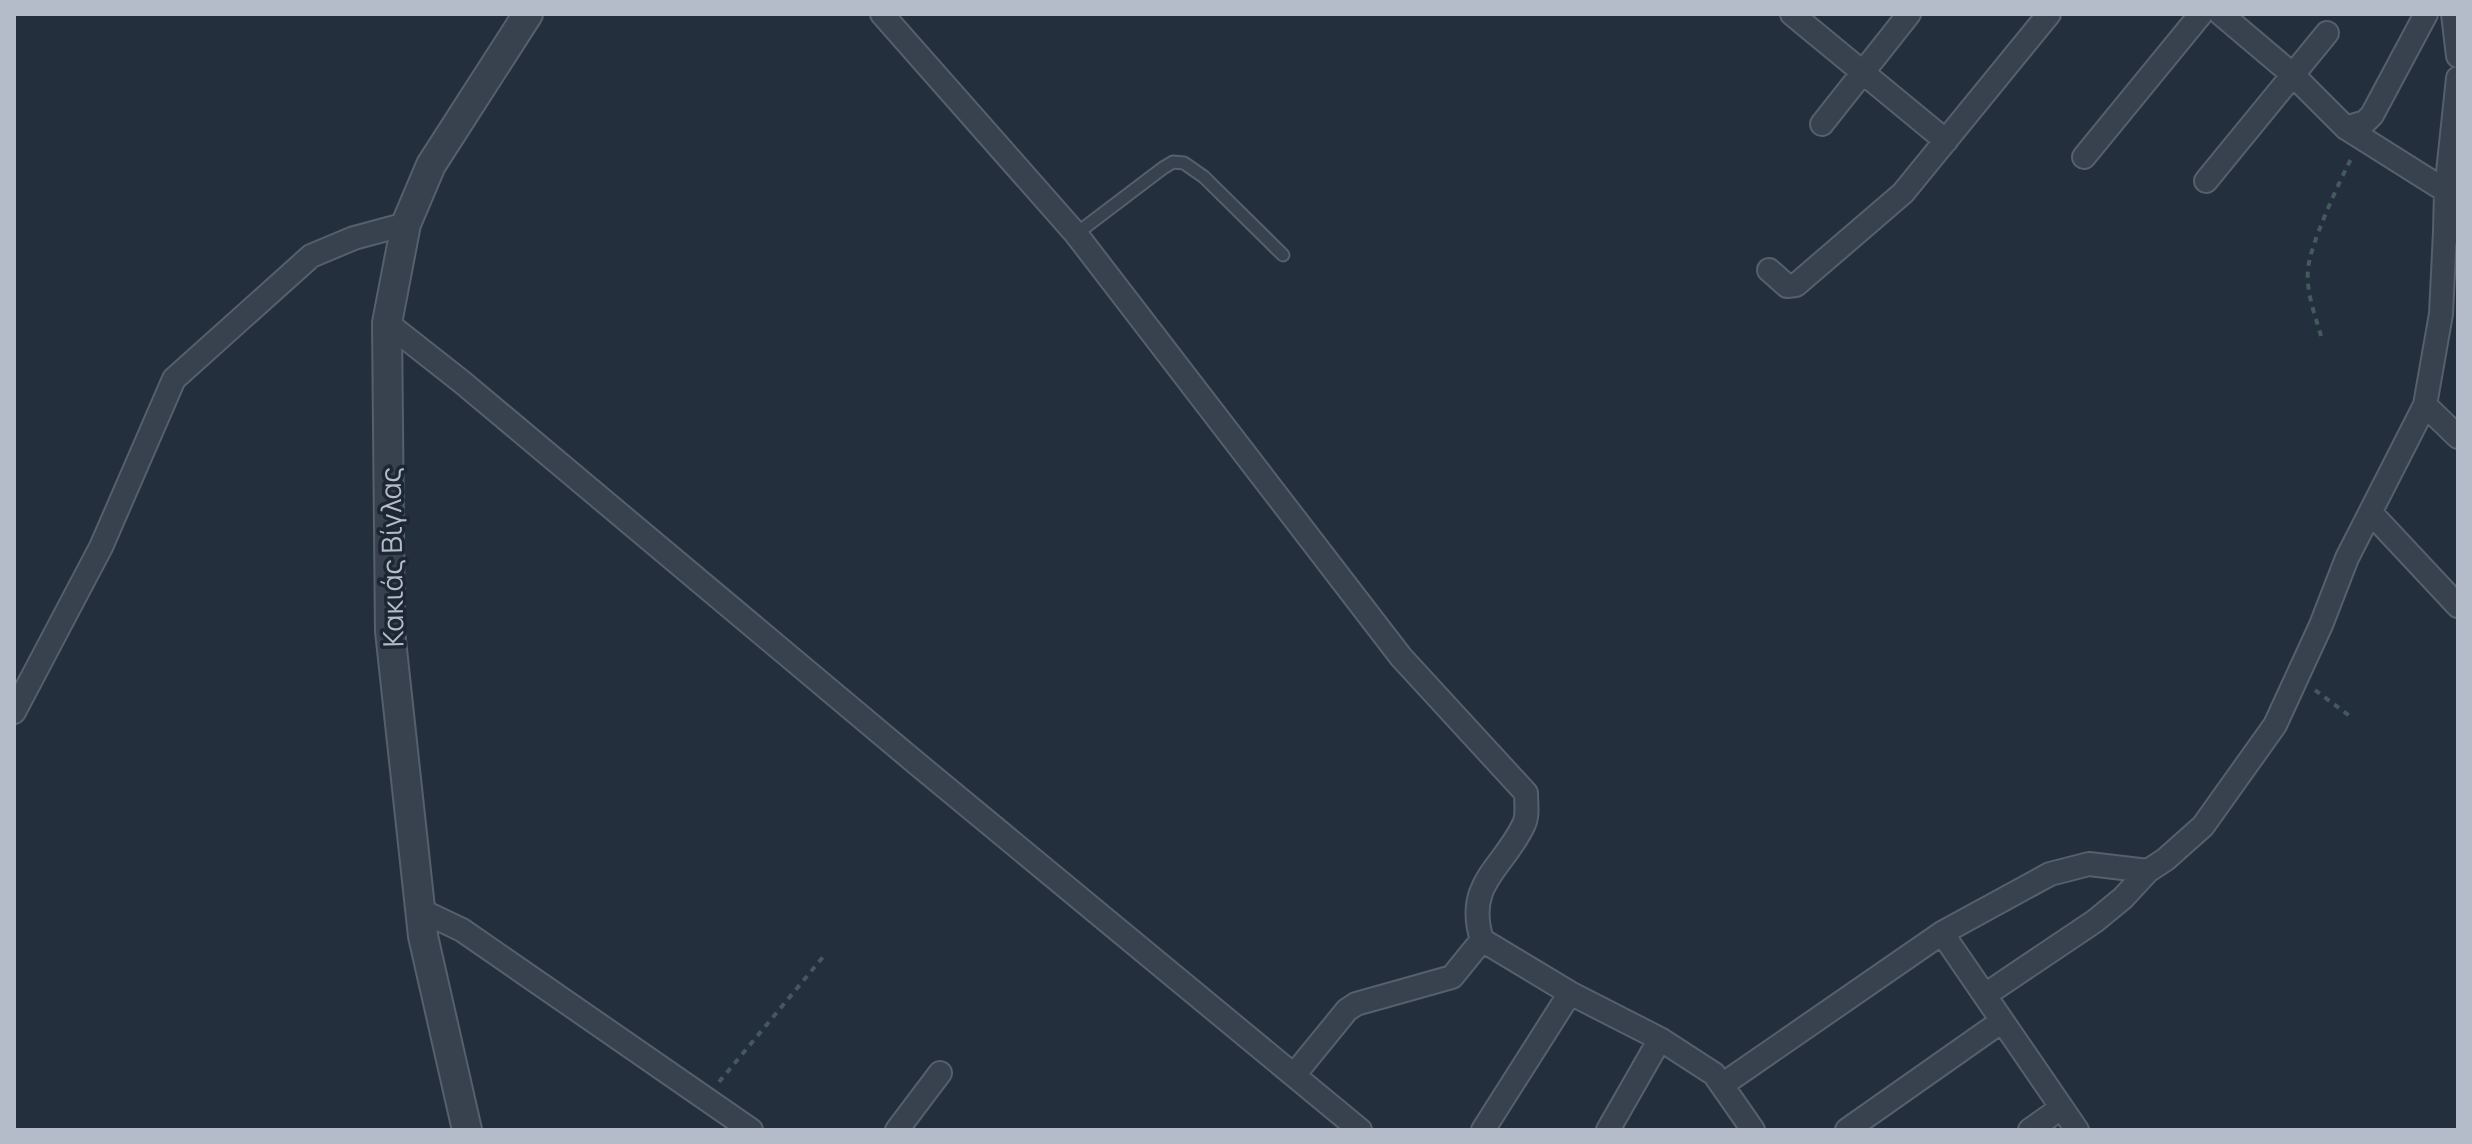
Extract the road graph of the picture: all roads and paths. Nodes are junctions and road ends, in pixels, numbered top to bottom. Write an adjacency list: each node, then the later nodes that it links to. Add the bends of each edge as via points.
1 (528, 14): 21 (street, Κακιάς Βίγλας, via 431,165)
2 (882, 14): 23 (street)
3 (1792, 14): 12 (street)
4 (1909, 14): 12 (street)
5 (2049, 14): 17 (street)
6 (2201, 14): 18 (street)
7 (2221, 14): 13 (street)
8 (2426, 14): 16 (street, via 2372,115)
9 (2453, 14): 11 (street)
10 (2327, 33): 13 (street)
11 (2458, 56)
12 (1862, 73): 15 (street); 17 (street)
13 (2292, 74): 16 (street); 19 (street)
14 (2458, 78): 20 (street)
15 (1822, 124)
16 (2354, 133): 20 (street); 27 (path, via 2307,268)
17 (1946, 141): 25 (street, via 1903,193 1796,285 1787,286)
18 (2084, 157)
19 (2206, 181)
20 (2446, 191): 22 (street)
21 (406, 224): 26 (street, Κακιάς Βίγλας); 33 (street, via 311,256 174,379 101,547)
22 (2451, 233): 28 (street)
23 (1076, 234): 24 (lane, via 1163,168 1184,163); 38 (street, via 1401,657 1526,793 1526,822 1483,884 1477,923)
24 (1283, 255)
25 (1769, 270)
26 (387, 323): 36 (street, Κακιάς Βίγλας, via 390,631); 45 (street)
27 (2321, 336)
28 (2425, 405): 29 (street); 30 (street)
29 (2458, 437)
30 (2371, 513): 31 (street); 32 (street)
31 (2458, 606)
32 (2296, 677): 34 (path); 35 (street, via 2275,725 2203,826)
33 (14, 712)
34 (2351, 717)
35 (2148, 871): 37 (street, via 2089,864 2050,874); 41 (street, via 2095,921)
36 (420, 910): 47 (street, via 462,930); 49 (street, Κακιάς Βίγλας)
37 (1942, 933): 41 (street); 46 (street)
38 (1482, 940): 40 (street); 45 (street, via 1452,977 1347,1010)
39 (823, 957): 47 (path)
40 (1570, 993): 43 (street); 53 (street)
41 (1985, 995): 42 (street)
42 (2002, 1021): 48 (street); 56 (street)
43 (1660, 1039): 46 (street, via 1714,1074); 54 (street)
44 (940, 1073): 51 (street)
45 (1294, 1075): 52 (street)
46 (1722, 1085): 55 (street)
47 (705, 1099): 50 (street)
48 (2061, 1108): 57 (street); 58 (street)
49 (467, 1130)
50 (751, 1130)
51 (897, 1130)
52 (1360, 1130)
53 (1483, 1130)
54 (1608, 1130)
55 (1753, 1130)
56 (1847, 1130)
57 (2030, 1130)
58 (2077, 1130)

